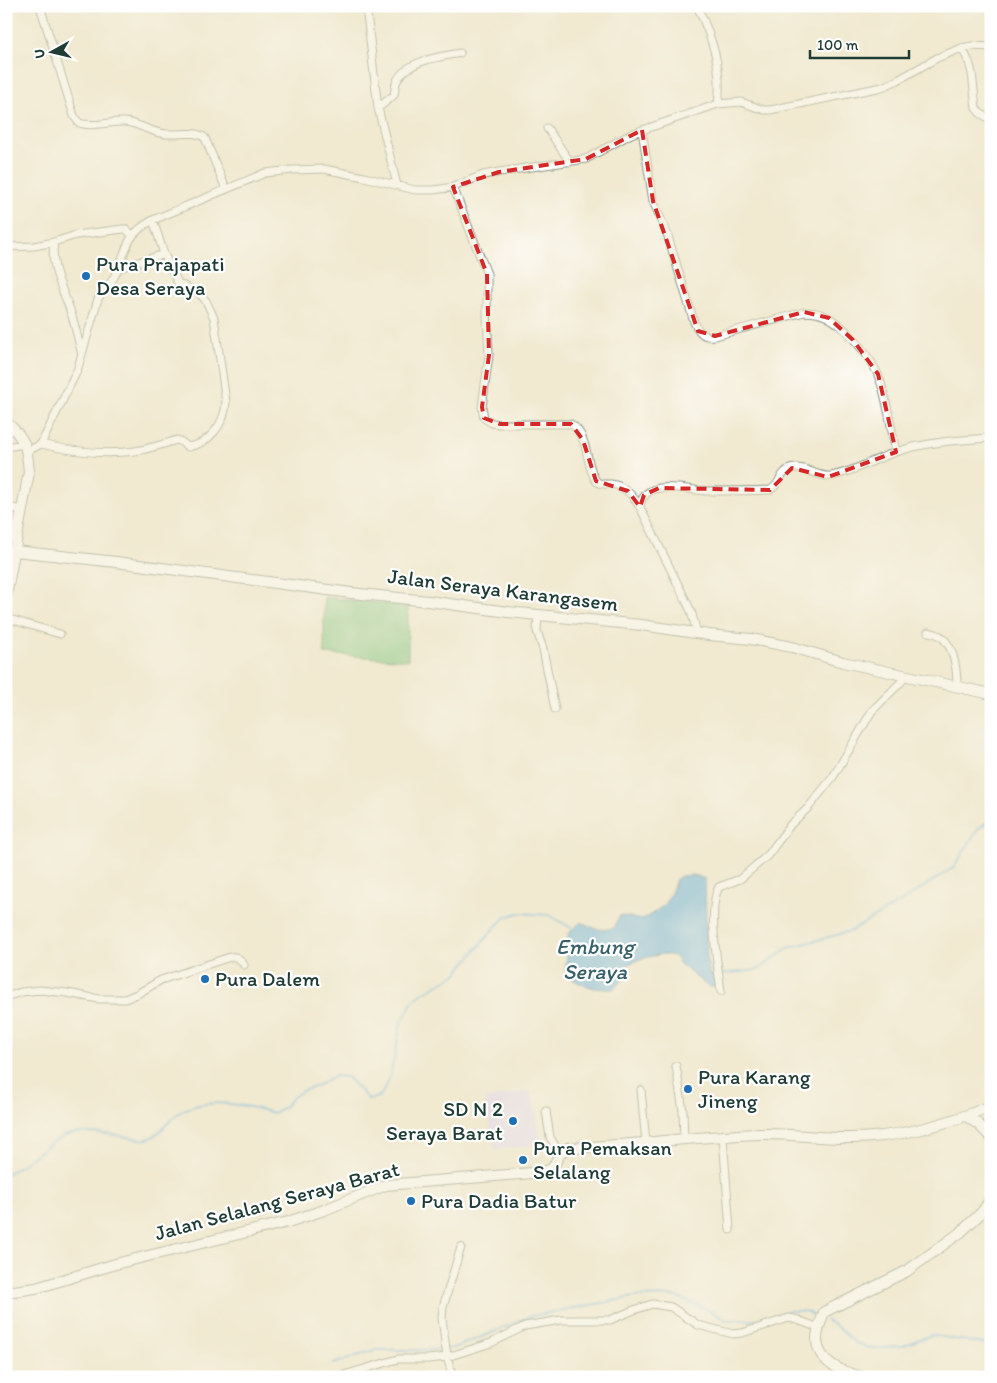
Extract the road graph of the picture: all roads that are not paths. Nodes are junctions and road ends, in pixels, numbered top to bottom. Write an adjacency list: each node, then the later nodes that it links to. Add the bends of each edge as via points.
1 (40, 6): 15 (street, via 78,123 123,122 157,133 202,136)
2 (366, 6): 8 (street)
3 (697, 6): 7 (street, via 714,51)
4 (991, 47): 5 (street)
5 (962, 48): 7 (street, via 876,89 770,110 741,102); 9 (street, via 972,73 976,108)
6 (460, 53): 8 (street, via 421,62 404,72 396,82 393,96)
7 (718, 104): 11 (street)
8 (378, 108): 13 (street)
9 (991, 120)
10 (547, 128): 12 (street)
11 (642, 130): 12 (street, via 586,159); 28 (street, via 653,200 667,233 698,331 704,336 715,336 804,312 830,318 845,330 878,374)
12 (570, 162): 14 (street, via 490,174)
13 (397, 185): 14 (street, via 415,190); 15 (street, via 337,171 309,169 265,174)
14 (453, 187): 30 (street, via 487,274 489,355 482,407 484,418 500,424 571,424 583,440 596,481 628,491)
15 (226, 189): 16 (street)
16 (153, 220): 17 (street); 20 (street)
17 (132, 235): 18 (street, via 123,229 76,235); 21 (street)
18 (54, 242): 19 (street); 22 (street, via 56,273)
19 (7, 248)
20 (164, 254): 21 (street); 25 (street, via 178,283 199,293 214,318 226,402 215,430 208,439 188,447 177,440 125,452)
21 (119, 268): 22 (street, via 101,292)
22 (82, 355): 25 (street, via 73,381)
23 (6, 422): 27 (street, via 21,436)
24 (991, 438): 28 (street, via 947,441)
25 (41, 444): 27 (street)
26 (6, 447): 27 (street)
27 (26, 448): 31 (street, via 29,472)
28 (896, 452): 30 (street, via 828,476 792,468 770,490 705,492 659,488 644,495)
29 (8, 507): 31 (street)
30 (640, 507): 37 (street, via 689,606)
31 (22, 510): 32 (street)
32 (11, 550): 33 (street); 34 (street, Jalan Seraya Karangasem)
33 (6, 596)
34 (538, 615): 37 (street, Jalan Seraya Karangasem); 42 (street, via 537,631)
35 (6, 618): 38 (street)
36 (928, 632): 40 (street, via 942,637 949,647)
37 (697, 633): 39 (street, Jalan Seraya Karangasem, via 771,642)
38 (60, 634)
39 (906, 675): 40 (street, Jalan Seraya Karangasem); 44 (street, via 872,711 834,777 768,855 740,879 719,887 715,893)
40 (957, 687): 41 (street, Jalan Seraya Karangasem)
41 (991, 694)
42 (555, 709)
43 (244, 965): 45 (street, via 236,956 230,957 171,976 137,994 116,1000 40,990)
44 (721, 991)
45 (6, 997)
46 (676, 1066): 54 (street)
47 (640, 1090): 55 (street)
48 (990, 1106): 50 (street); 51 (street, via 984,1113)
49 (546, 1111): 56 (street, via 550,1137)
50 (966, 1116): 51 (street); 52 (street, via 929,1127 869,1137 761,1134)
51 (982, 1127): 53 (street)
52 (723, 1137): 54 (street); 58 (street)
53 (991, 1137)
54 (684, 1140): 55 (street)
55 (646, 1143): 56 (street, via 568,1148)
56 (560, 1154): 60 (street, Jalan Selalang Seraya Barat, via 552,1169 543,1172 386,1185 288,1222 119,1263 36,1288)
57 (991, 1199): 61 (street, via 961,1232 907,1271 824,1312)
58 (730, 1230)
59 (461, 1247): 62 (street, via 443,1307)
60 (6, 1290)
61 (820, 1326): 62 (street, via 789,1318 733,1334 698,1325 672,1307 652,1304 610,1320 561,1320 525,1326 491,1343); 65 (street, via 817,1340 823,1357 839,1370)
62 (447, 1356): 63 (street, via 428,1360 398,1359); 64 (street)
63 (337, 1377)
64 (453, 1377)
65 (862, 1377)

